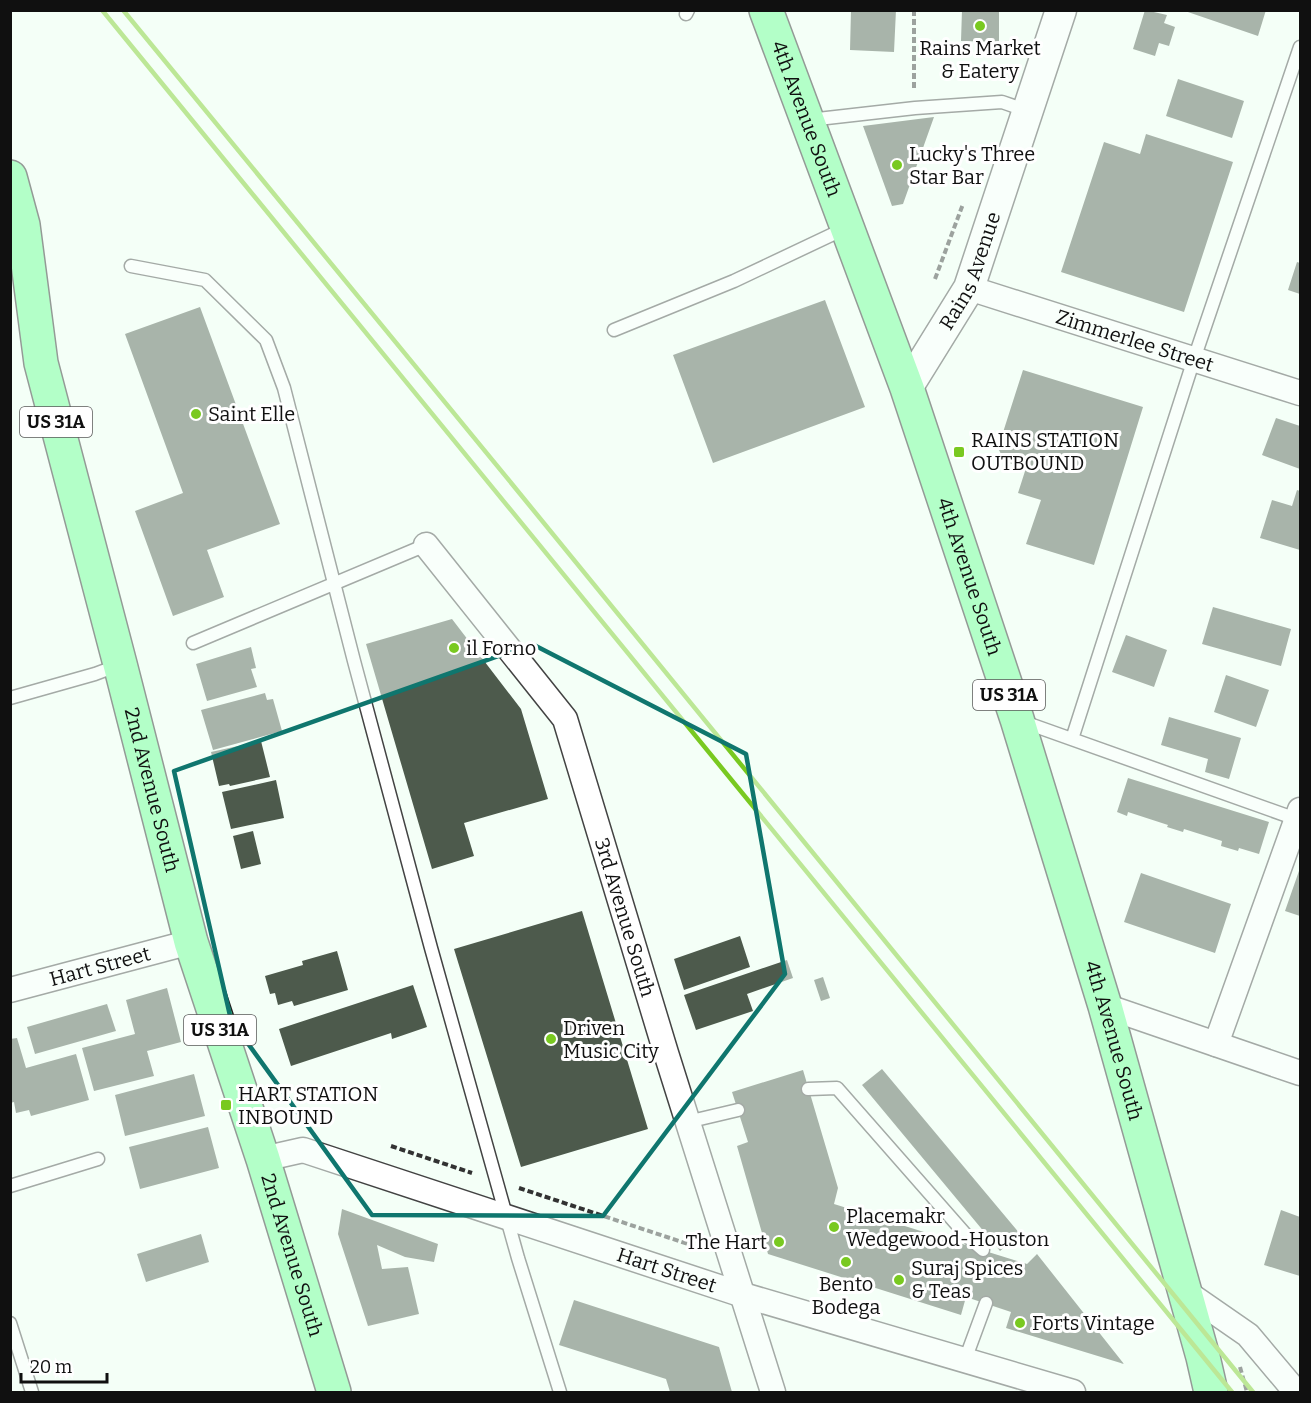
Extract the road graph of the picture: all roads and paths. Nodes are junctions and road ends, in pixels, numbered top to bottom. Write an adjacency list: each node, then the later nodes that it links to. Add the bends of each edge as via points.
1 (766, 10): 7 (main road, 4th Avenue South / US 31A)
2 (914, 10): 5 (path)
3 (1061, 10): 6 (street, Rains Avenue)
4 (1300, 48): 13 (lane)
5 (915, 108): 6 (lane, via 1002,102); 7 (lane)
6 (1028, 111): 11 (street, Rains Avenue)
7 (807, 120): 9 (main road, 4th Avenue South / US 31A)
8 (10, 177): 19 (main road, 2nd Avenue South / US 31A, via 23,225 40,363)
9 (847, 227): 12 (lane, via 734,281); 14 (main road, 4th Avenue South / US 31A)
10 (132, 266): 17 (lane, via 205,280 266,340 284,388)
11 (969, 288): 13 (street, Zimmerlee Street); 14 (street, Rains Avenue)
12 (614, 330)
13 (1194, 358): 15 (street, Zimmerlee Street); 22 (lane)
14 (907, 388): 21 (main road, 4th Avenue South / US 31A)
15 (1300, 393)
16 (426, 545): 17 (lane); 31 (street, 3rd Avenue South, via 565,719)
17 (335, 582): 18 (lane); 35 (lane)
18 (193, 643)
19 (120, 664): 20 (lane); 24 (main road, 2nd Avenue South / US 31A)
20 (10, 698)
21 (1017, 720): 22 (lane); 26 (main road, 4th Avenue South / US 31A)
22 (1072, 739): 23 (lane)
23 (1300, 817): 27 (street)
24 (190, 942): 25 (street, Hart Street); 33 (main road, 2nd Avenue South / US 31A)
25 (10, 990)
26 (1105, 1006): 27 (street); 40 (main road, 4th Avenue South / US 31A)
27 (1216, 1044): 28 (street)
28 (1300, 1073)
29 (808, 1089): 39 (lane, via 837,1089)
30 (738, 1110): 31 (lane)
31 (687, 1122): 41 (street, 3rd Avenue South)
32 (391, 1146): 35 (path)
33 (263, 1159): 37 (street, Hart Street, via 303,1150); 47 (main road, 2nd Avenue South / US 31A)
34 (98, 1160): 36 (lane)
35 (496, 1181): 37 (lane); 38 (path)
36 (10, 1186)
37 (508, 1218): 41 (street, Hart Street); 48 (lane)
38 (691, 1245)
39 (982, 1250)
40 (1183, 1290): 51 (main road, 4th Avenue South / US 31A); 53 (street, via 1248,1335)
41 (743, 1295): 44 (street, Hart Street); 49 (street, 3rd Avenue South)
42 (986, 1303): 44 (lane)
43 (10, 1323): 46 (lane)
44 (965, 1360): 50 (street, Hart Street)
45 (1238, 1361): 52 (path)
46 (32, 1392)
47 (334, 1392)
48 (560, 1392)
49 (772, 1392)
50 (1073, 1392)
51 (1211, 1392)
52 (1246, 1392)
53 (1296, 1392)

